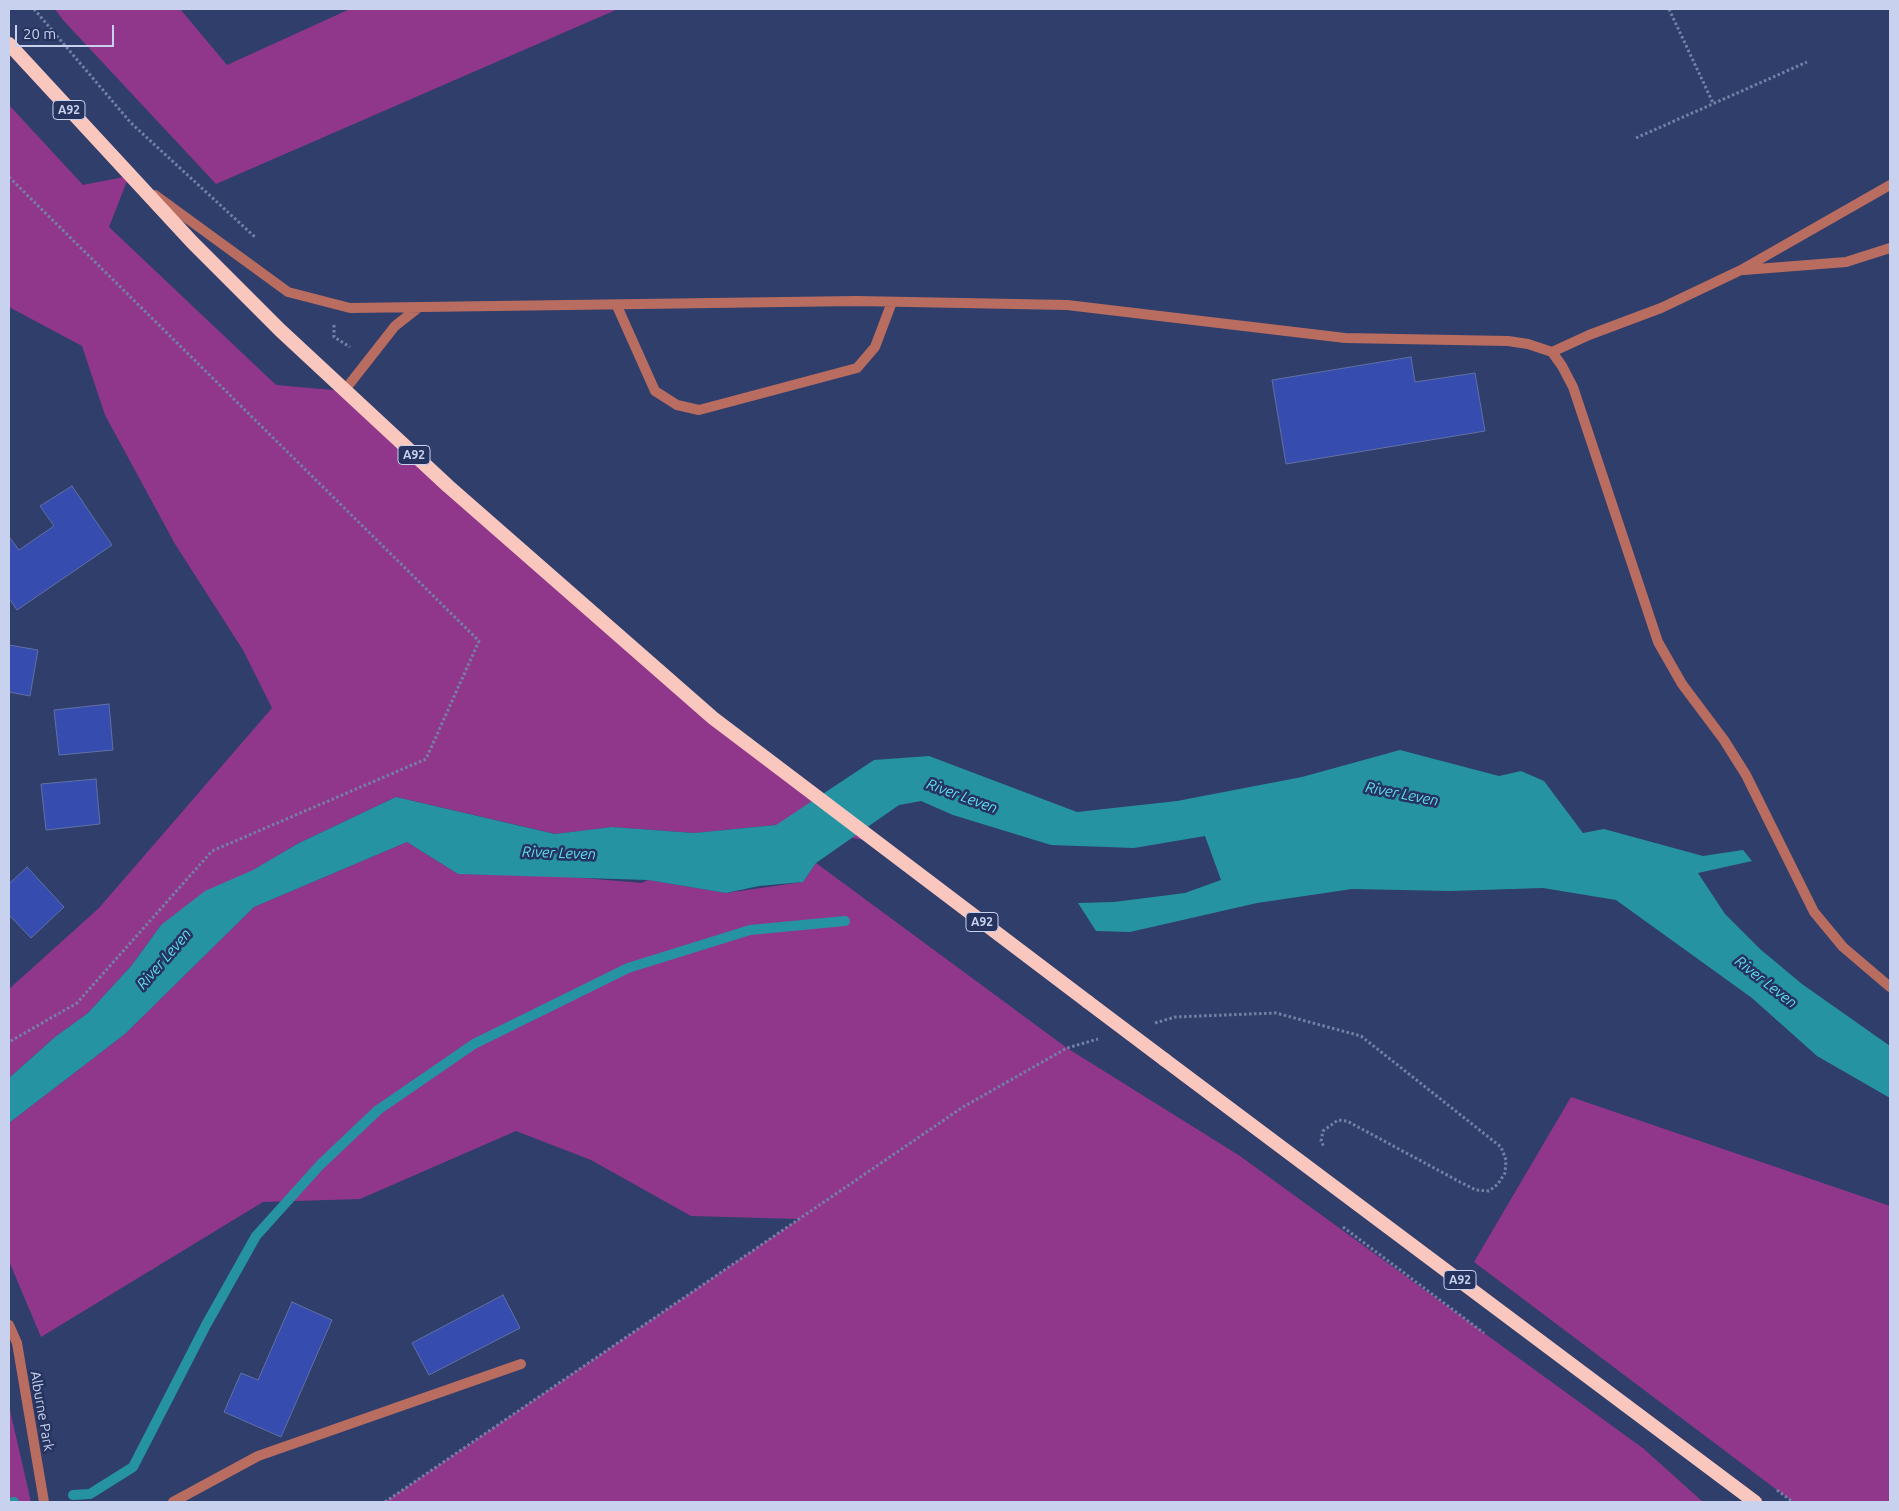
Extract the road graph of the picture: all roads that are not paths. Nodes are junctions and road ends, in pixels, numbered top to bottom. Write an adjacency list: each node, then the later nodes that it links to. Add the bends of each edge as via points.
1 (9, 44): 2 (highway, A92)
2 (130, 176): 8 (street, via 288,292 350,308); 10 (highway, A92, via 199,249)
3 (1890, 185): 5 (street)
4 (1890, 248): 5 (street, via 1846,262)
5 (1741, 270): 9 (street, via 1661,308)
6 (892, 302): 7 (street); 7 (street, via 875,347 857,368 699,410 677,405 655,391); 9 (street, via 1067,305 1346,338 1508,341)
7 (617, 306): 8 (street)
8 (418, 308): 10 (street, via 395,326)
9 (1552, 352): 11 (street, via 1573,387 1658,642 1682,684 1746,775 1814,912 1843,947)
10 (344, 391): 16 (highway, A92, bridge, via 713,718)
11 (1890, 987)
12 (9, 1325): 14 (street, Alburne Park, via 17,1343)
13 (521, 1364): 15 (street, via 258,1456)
14 (44, 1502)
15 (173, 1502)
16 (1755, 1502)

